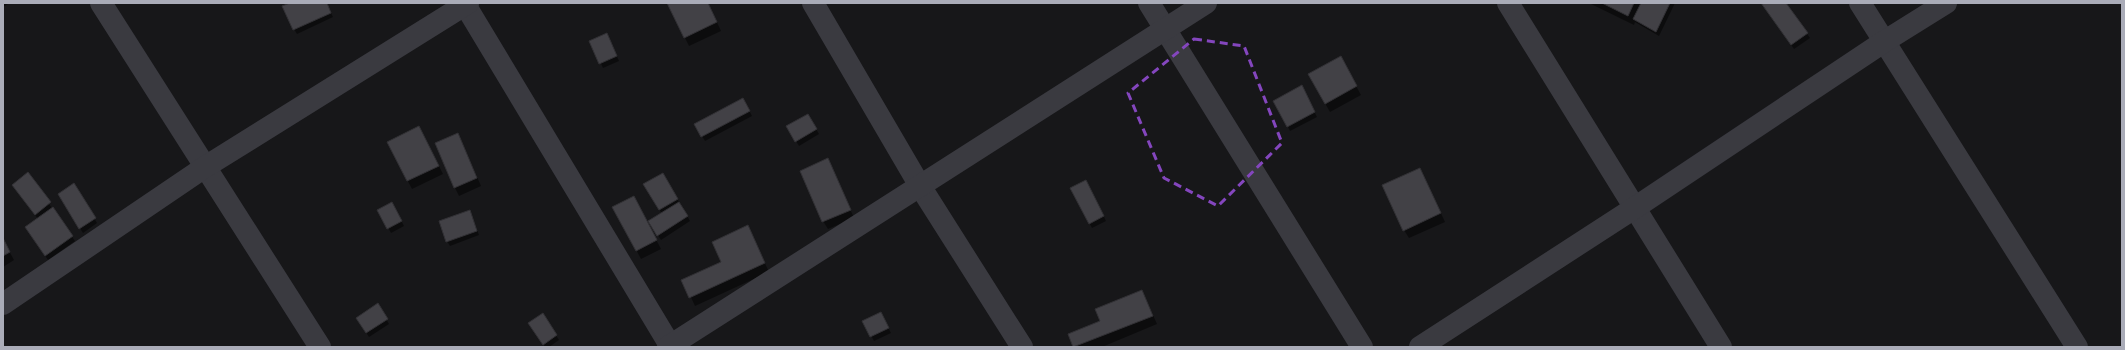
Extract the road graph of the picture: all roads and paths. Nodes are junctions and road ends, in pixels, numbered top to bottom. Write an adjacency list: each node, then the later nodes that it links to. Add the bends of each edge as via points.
1 (101, 3): 11 (street)
2 (813, 3): 12 (street)
3 (1148, 3): 9 (street)
4 (1206, 3): 9 (street)
5 (1508, 3): 13 (street)
6 (1860, 3): 10 (street)
7 (1946, 3): 10 (street)
8 (466, 4): 11 (street); 16 (street)
9 (1166, 30): 12 (street); 18 (street)
10 (1885, 40): 13 (street); 21 (street)
11 (206, 167): 14 (street); 15 (street)
12 (920, 186): 16 (street); 17 (street)
13 (1636, 207): 19 (street); 20 (street)
14 (3, 304)
15 (320, 347)
16 (670, 347)
17 (1022, 347)
18 (1362, 347)
19 (1420, 347)
20 (1721, 347)
21 (2077, 347)

